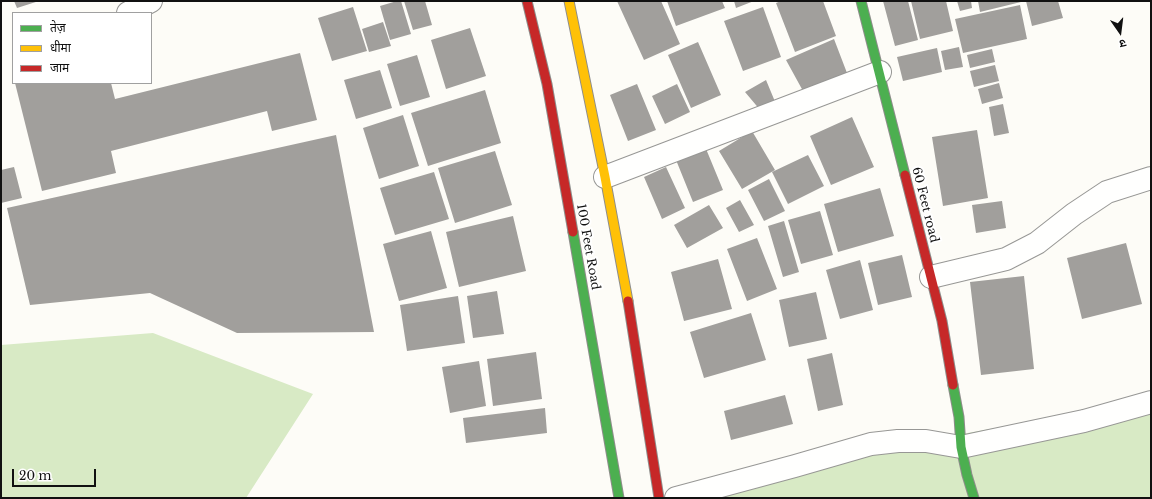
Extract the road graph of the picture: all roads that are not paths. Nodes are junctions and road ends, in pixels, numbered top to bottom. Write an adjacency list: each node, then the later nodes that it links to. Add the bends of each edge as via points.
1 (151, 1): 5 (street)
2 (526, 1): 12 (street, 100 Feet Road, via 547,84)
3 (569, 1): 7 (street)
4 (861, 1): 6 (street, 60 Feet road)
5 (130, 12)
6 (880, 72): 7 (street); 9 (street, 60 Feet road)
7 (605, 177): 13 (street, via 628,301)
8 (1151, 178): 9 (street, via 1107,192 1037,243 1006,259)
9 (931, 277): 11 (street, 60 Feet road, via 942,321 959,417)
10 (1151, 402): 11 (street, via 1084,421)
11 (961, 446): 14 (street, via 898,440 871,444); 15 (street, 60 Feet road, via 966,475)
12 (619, 498)
13 (659, 498)
14 (676, 498)
15 (974, 498)

